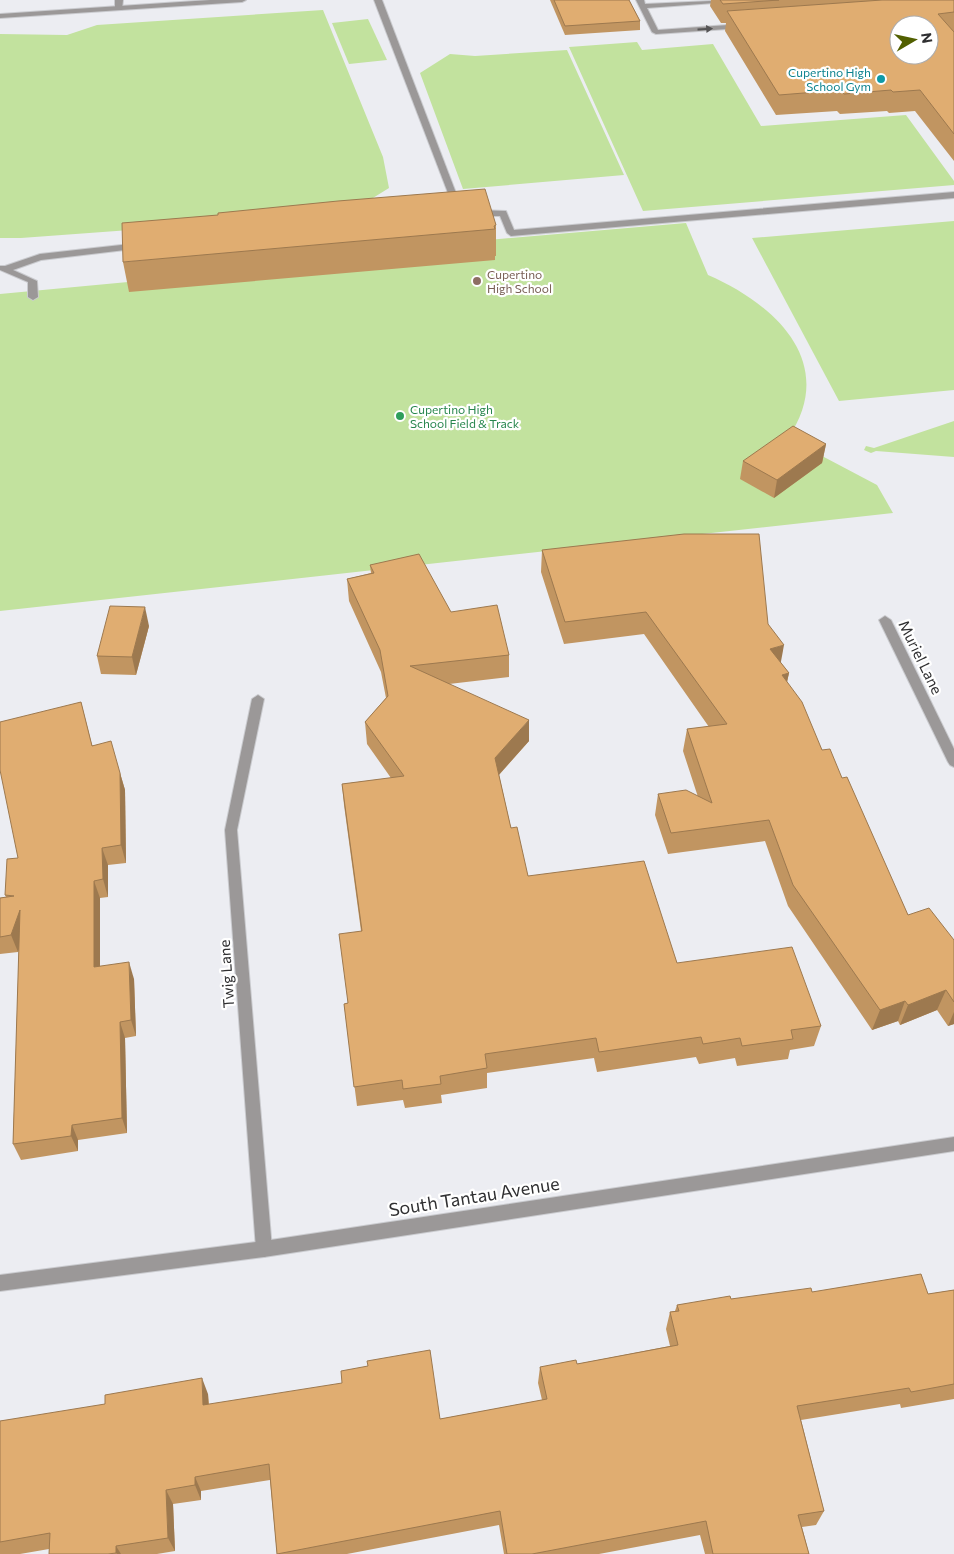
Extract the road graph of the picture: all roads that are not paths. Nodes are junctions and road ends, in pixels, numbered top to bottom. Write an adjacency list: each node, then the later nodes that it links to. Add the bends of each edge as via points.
1 (119, 0): 6 (street)
2 (242, 0): 6 (street)
3 (378, 0): 9 (street, via 456,213 503,213 511,232)
4 (728, 0): 5 (street)
5 (642, 3): 8 (street, one-way to 8, via 656,32)
6 (119, 8): 7 (street)
7 (0, 16)
8 (753, 25)
9 (954, 195)
10 (146, 245): 11 (street, via 40,257)
11 (3, 268): 12 (street, via 32,280)
12 (33, 297)
13 (885, 620): 15 (street, Muriel Lane)
14 (258, 699): 17 (street, Twig Lane, via 231,830)
15 (954, 762)
16 (954, 1144): 17 (street, South Tantau Avenue)
17 (264, 1248): 18 (street, South Tantau Avenue)
18 (0, 1284)

